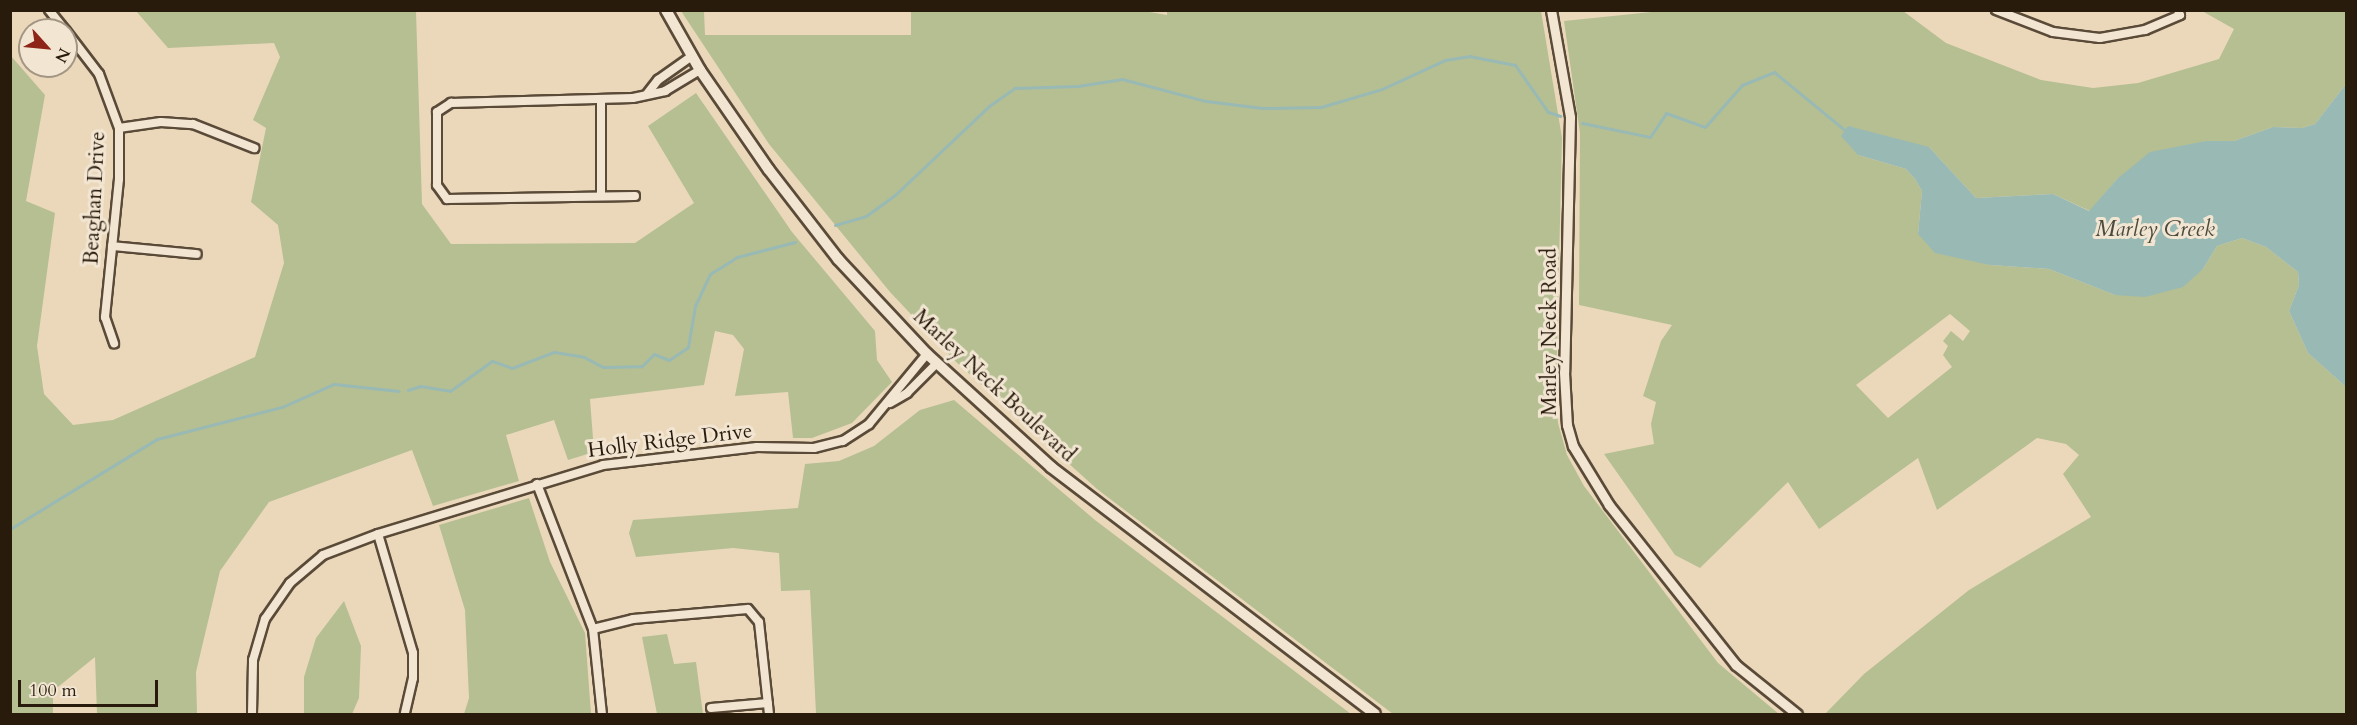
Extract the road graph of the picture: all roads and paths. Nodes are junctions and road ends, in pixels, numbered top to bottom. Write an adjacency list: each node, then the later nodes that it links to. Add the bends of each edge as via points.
1 (666, 10): 6 (main road, Marley Neck Boulevard)
2 (1551, 10): 30 (street, Marley Neck Road, via 1570,117 1564,372 1567,425 1573,446 1609,505 1729,657 1750,679)
3 (1996, 10): 4 (street, via 2053,32 2100,38 2145,30 2180,15)
4 (2178, 10)
5 (78, 47): 10 (street, Beaghan Drive, via 99,74)
6 (692, 56): 7 (main road, Marley Neck Boulevard); 8 (street, via 658,80)
7 (700, 69): 8 (street, via 665,91); 17 (main road, Marley Neck Boulevard, via 769,171 838,259)
8 (647, 94): 9 (street)
9 (601, 100): 12 (street); 12 (street, via 451,103 441,107 436,118 437,185 447,199)
10 (119, 128): 11 (street, via 160,122 193,124); 14 (street, Beaghan Drive)
11 (254, 148)
12 (601, 196): 13 (street)
13 (635, 196)
14 (112, 246): 15 (street); 16 (street, Beaghan Drive, via 105,317)
15 (196, 254)
16 (114, 343)
17 (927, 354): 18 (main road, Marley Neck Boulevard); 19 (street, Holly Ridge Drive)
18 (936, 364): 19 (street, Holly Ridge Drive, via 907,393); 29 (main road, Marley Neck Boulevard, via 1051,467)
19 (888, 403): 20 (street, Holly Ridge Drive, via 857,433 829,445 757,447 628,460)
20 (537, 484): 21 (street, Holly Ridge Drive); 22 (street)
21 (378, 534): 25 (street, Holly Ridge Drive, via 323,555 305,568 276,600 265,619 253,660); 26 (street, via 412,653 413,678)
22 (593, 629): 23 (street, via 633,619 748,609 759,622); 27 (street)
23 (768, 703): 24 (street); 28 (street)
24 (711, 708)
25 (252, 714)
26 (405, 714)
27 (602, 714)
28 (769, 714)
29 (1374, 714)
30 (1797, 714)

